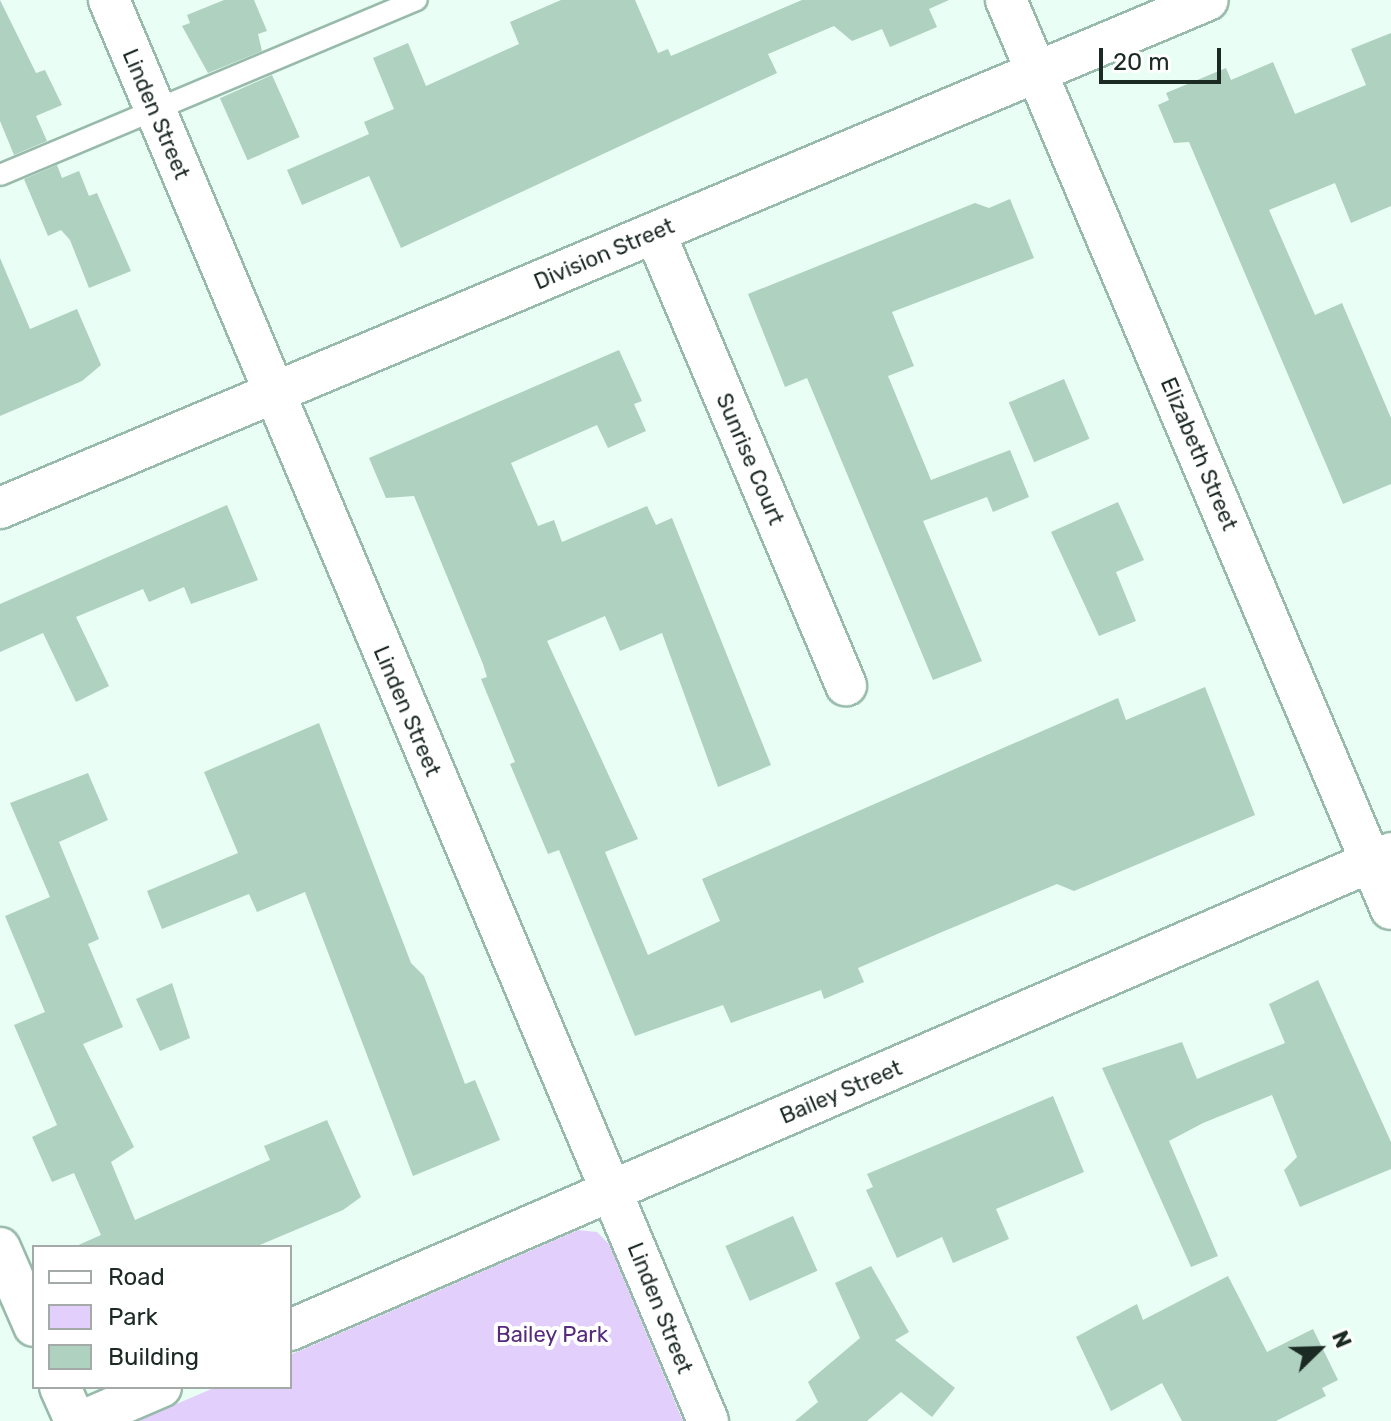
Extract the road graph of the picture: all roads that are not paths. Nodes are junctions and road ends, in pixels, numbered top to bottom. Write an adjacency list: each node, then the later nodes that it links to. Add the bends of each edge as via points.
1 (109, 0): 6 (street, Linden Street)
2 (417, 0): 6 (lane)
3 (1006, 0): 5 (street, Elizabeth Street)
4 (1208, 0): 5 (street, Division Street)
5 (1037, 72): 8 (street, Division Street); 12 (street, Elizabeth Street)
6 (154, 109): 7 (lane); 9 (street, Linden Street)
7 (0, 175)
8 (655, 233): 9 (street, Division Street); 11 (street, Sunrise Court)
9 (272, 394): 10 (street, Division Street); 14 (street, Linden Street)
10 (0, 508)
11 (846, 685)
12 (1381, 857): 13 (street, Elizabeth Street); 14 (street, Bailey Street)
13 (1391, 909)
14 (611, 1192): 17 (street, Bailey Street); 21 (street, Linden Street)
15 (0, 1248): 16 (street)
16 (32, 1321)
17 (292, 1329)
18 (62, 1389): 20 (street)
19 (157, 1389): 20 (street)
20 (91, 1419)
21 (708, 1421)

